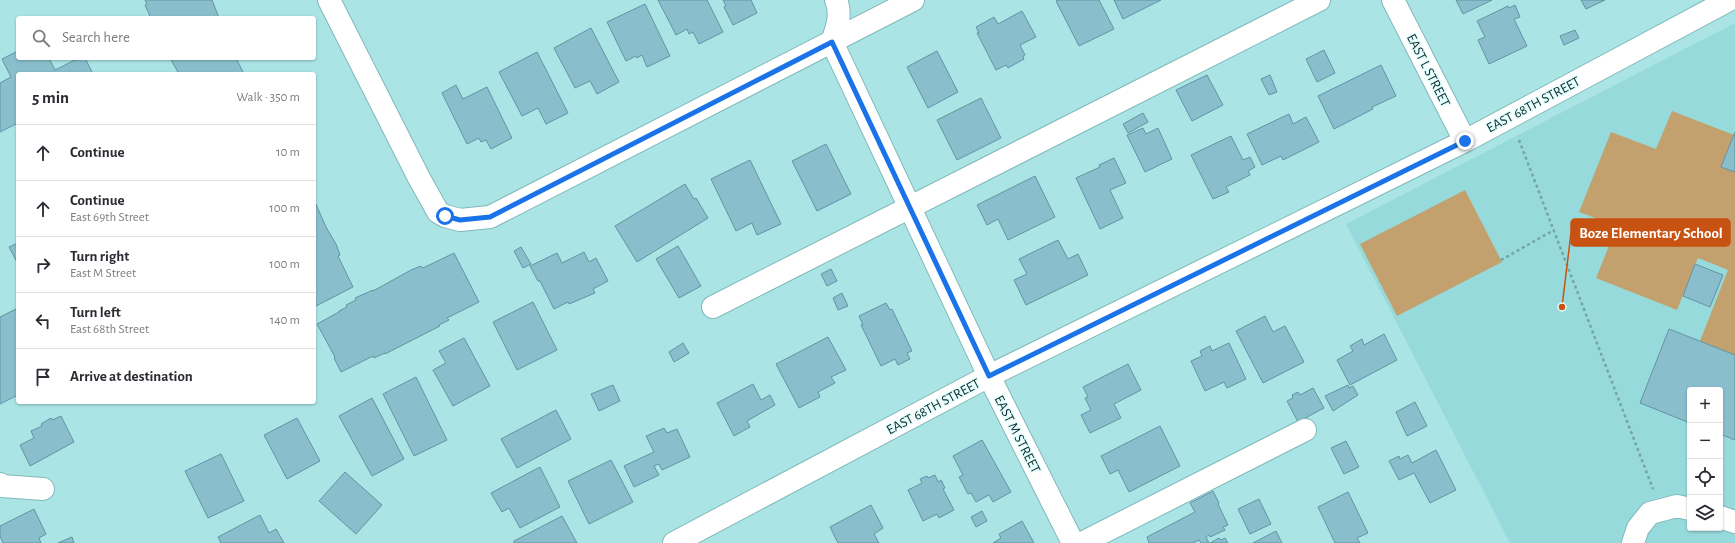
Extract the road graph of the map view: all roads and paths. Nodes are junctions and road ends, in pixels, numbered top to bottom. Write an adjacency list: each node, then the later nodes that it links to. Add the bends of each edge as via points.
1 (329, 0): 7 (street, via 438,212 460,220 490,217)
2 (836, 0): 7 (street, via 839,15)
3 (913, 0): 7 (street)
4 (1319, 0): 10 (street)
5 (1393, 0): 9 (street, EAST L STREET)
6 (1729, 0): 9 (street, EAST 68TH STREET)
7 (832, 42): 10 (street, EAST M STREET)
8 (1519, 140): 11 (path)
9 (1465, 141): 14 (street, EAST 68TH STREET)
10 (910, 207): 13 (street); 14 (street, EAST M STREET)
11 (1554, 230): 12 (path); 19 (path)
12 (1501, 260)
13 (713, 307)
14 (989, 376): 22 (street, EAST 68TH STREET); 23 (street, EAST M STREET)
15 (1305, 430): 24 (street)
16 (0, 484): 17 (street)
17 (43, 489)
18 (1687, 508): 19 (street, via 1676,506)
19 (1661, 510): 25 (street, via 1650,513 1638,528)
20 (1723, 518): 21 (street)
21 (1735, 522)
22 (674, 543)
23 (1073, 543)
24 (1082, 543)
25 (1633, 543)

